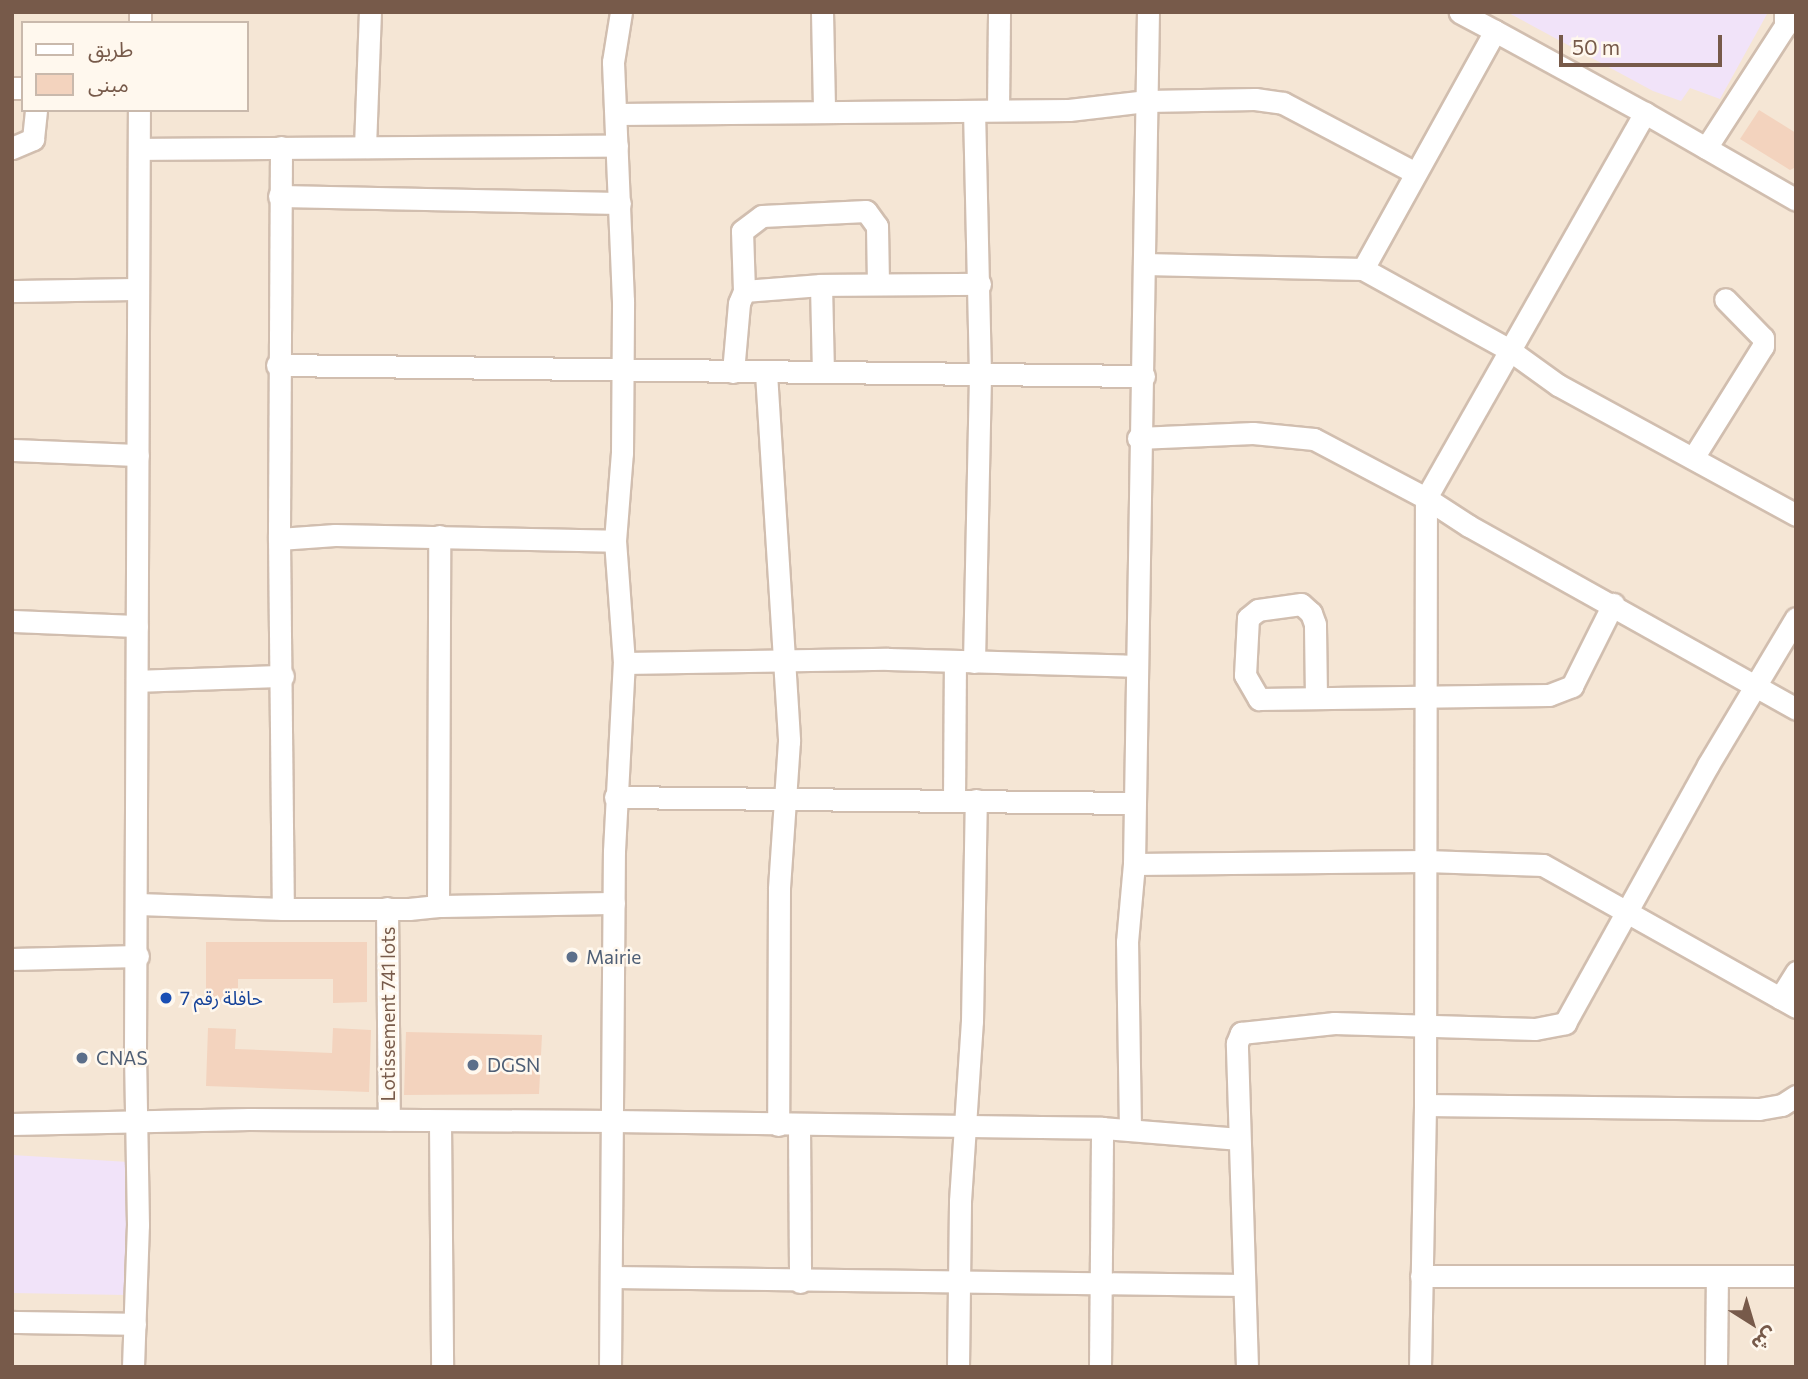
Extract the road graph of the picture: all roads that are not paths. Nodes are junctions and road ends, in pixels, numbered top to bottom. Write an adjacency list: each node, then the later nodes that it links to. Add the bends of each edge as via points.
1 (370, 12): 19 (street)
2 (621, 12): 16 (street, via 613,62)
3 (822, 12): 11 (street)
4 (999, 12): 10 (street)
5 (1148, 12): 9 (street)
6 (1460, 12): 8 (street)
7 (1785, 12): 21 (street, via 1785,26)
8 (1495, 31): 15 (street); 23 (street)
9 (1147, 101): 10 (street, via 1125,107); 23 (street, via 1255,99 1283,103); 27 (street)
10 (998, 110): 14 (street)
11 (824, 111): 14 (street); 16 (street)
12 (36, 112): 20 (street, via 33,139)
13 (139, 112): 22 (street)
14 (974, 112): 30 (street)
15 (1645, 113): 21 (street); 36 (street)
16 (617, 114): 17 (street)
17 (617, 146): 19 (street); 26 (street)
18 (281, 147): 19 (street); 22 (street); 24 (street)
19 (365, 147)
20 (12, 148)
21 (1706, 148): 25 (street)
22 (139, 149): 32 (street)
23 (1414, 172): 28 (street)
24 (279, 195): 26 (street); 37 (street)
25 (1796, 200)
26 (620, 202): 38 (street)
27 (1144, 264): 28 (street); 43 (street)
28 (1363, 269): 36 (street)
29 (878, 284): 30 (street); 31 (street); 34 (street, via 877,226 866,211 762,216 742,230)
30 (980, 284): 42 (street)
31 (821, 285): 34 (street); 39 (street)
32 (138, 289): 33 (street); 46 (street)
33 (12, 291)
34 (744, 291): 40 (street)
35 (1725, 299): 47 (street, via 1758,331 1763,346)
36 (1508, 349): 47 (street, via 1558,385); 48 (street)
37 (278, 365): 38 (street); 51 (street)
38 (620, 371): 40 (street); 52 (street, via 622,453)
39 (823, 371): 41 (street); 42 (street)
40 (733, 372): 41 (street)
41 (766, 373): 57 (street)
42 (980, 374): 43 (street); 58 (street)
43 (1144, 376): 44 (street)
44 (1138, 438): 48 (street, via 1253,433 1314,439); 60 (street)
45 (12, 450): 46 (street)
46 (138, 455): 56 (street)
47 (1693, 458): 49 (street)
48 (1426, 498): 53 (street); 64 (street)
49 (1796, 515)
50 (439, 536): 51 (street); 52 (street); 76 (street)
51 (279, 539): 61 (street)
52 (615, 541): 59 (street)
53 (1613, 604): 63 (street); 64 (street, via 1581,670 1564,692)
54 (1796, 618): 63 (street)
55 (12, 621): 56 (street)
56 (137, 626): 62 (street)
57 (787, 660): 58 (street); 59 (street); 70 (street)
58 (964, 662): 60 (street); 68 (street)
59 (624, 663): 67 (street)
60 (1137, 666): 71 (street)
61 (283, 676): 62 (street); 78 (street)
62 (137, 681): 75 (street)
63 (1755, 686): 66 (street); 79 (street)
64 (1427, 696): 65 (street); 72 (street)
65 (1316, 698): 65 (street, via 1259,699 1245,675 1248,618 1274,604 1301,604 1311,613)
66 (1796, 709)
67 (615, 797): 70 (street); 74 (street)
68 (954, 800): 69 (street); 70 (street)
69 (976, 800): 71 (street); 93 (street)
70 (788, 801): 92 (street, via 779,889)
71 (1133, 803): 73 (street)
72 (1426, 861): 73 (street); 79 (street, via 1543,865); 84 (street)
73 (1134, 864): 95 (street, via 1127,942)
74 (614, 903): 76 (street); 89 (street)
75 (138, 904): 78 (street); 80 (street)
76 (438, 906): 77 (street)
77 (387, 908): 78 (street); 87 (street, Lotissement 741 lots)
78 (283, 909)
79 (1630, 913): 83 (street); 84 (street, via 1565,1023 1535,1029)
80 (138, 956): 81 (street); 88 (street)
81 (12, 959)
82 (1796, 972): 83 (street)
83 (1788, 1003)
84 (1426, 1027): 86 (street); 96 (street, via 1334,1023 1241,1033 1237,1043)
85 (1796, 1096): 86 (street, via 1782,1105 1759,1109)
86 (1425, 1105): 97 (street)
87 (389, 1120): 88 (street); 90 (street)
88 (135, 1121): 91 (street); 106 (street)
89 (614, 1121): 90 (street); 92 (street); 100 (street)
90 (440, 1123): 108 (street)
91 (12, 1124)
92 (789, 1126): 93 (street); 101 (street)
93 (965, 1126): 94 (street); 102 (street)
94 (1102, 1128): 95 (street); 103 (street)
95 (1130, 1129): 96 (street)
96 (1239, 1139): 104 (street)
97 (1421, 1276): 98 (street); 113 (street)
98 (1717, 1276): 99 (street); 114 (street)
99 (1796, 1276)
100 (613, 1277): 101 (street); 109 (street)
101 (800, 1282): 102 (street)
102 (961, 1282): 103 (street); 110 (street)
103 (1101, 1282): 104 (street); 111 (street)
104 (1244, 1284): 112 (street)
105 (12, 1322): 106 (street)
106 (135, 1324): 107 (street)
107 (134, 1367)
108 (442, 1367)
109 (610, 1367)
110 (958, 1367)
111 (1100, 1367)
112 (1247, 1367)
113 (1420, 1367)
114 (1716, 1367)

